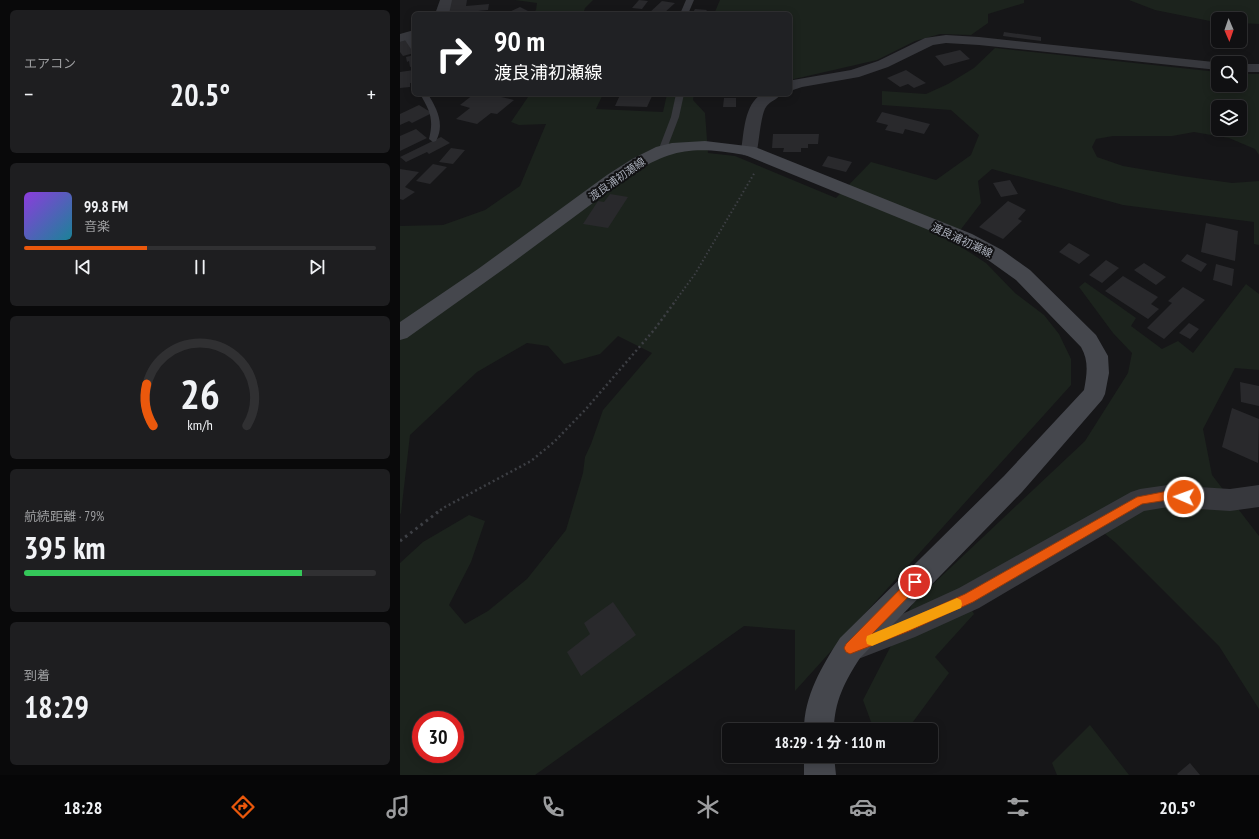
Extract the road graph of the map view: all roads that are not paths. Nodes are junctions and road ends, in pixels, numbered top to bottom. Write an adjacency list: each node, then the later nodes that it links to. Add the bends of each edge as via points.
1 (446, 0): 3 (street)
2 (690, 0): 4 (lane)
3 (443, 12)
4 (685, 12)
5 (1211, 65): 8 (street, via 946,39 920,45 883,64 854,74)
6 (1247, 68): 7 (street)
7 (1259, 68)
8 (792, 86)
9 (425, 96): 12 (lane, via 437,118)
10 (680, 96): 13 (lane)
11 (769, 96): 14 (street, via 757,108)
12 (433, 140)
13 (662, 151): 14 (main road, 渡良浦初瀬線, via 723,146); 15 (main road, 渡良浦初瀬線, via 632,167)
14 (756, 154): 17 (main road, 渡良浦初瀬線, via 965,238 995,255 1023,275 1042,293 1089,341 1097,356 1098,373 1094,394 1013,484)
15 (400, 332)
16 (1259, 496): 17 (street, via 1230,500 1168,496 1140,500 969,598)
17 (850, 648): 18 (main road, 渡良浦初瀬線, via 832,676 819,715)
18 (819, 723)
19 (819, 763): 20 (main road)
20 (820, 775)

